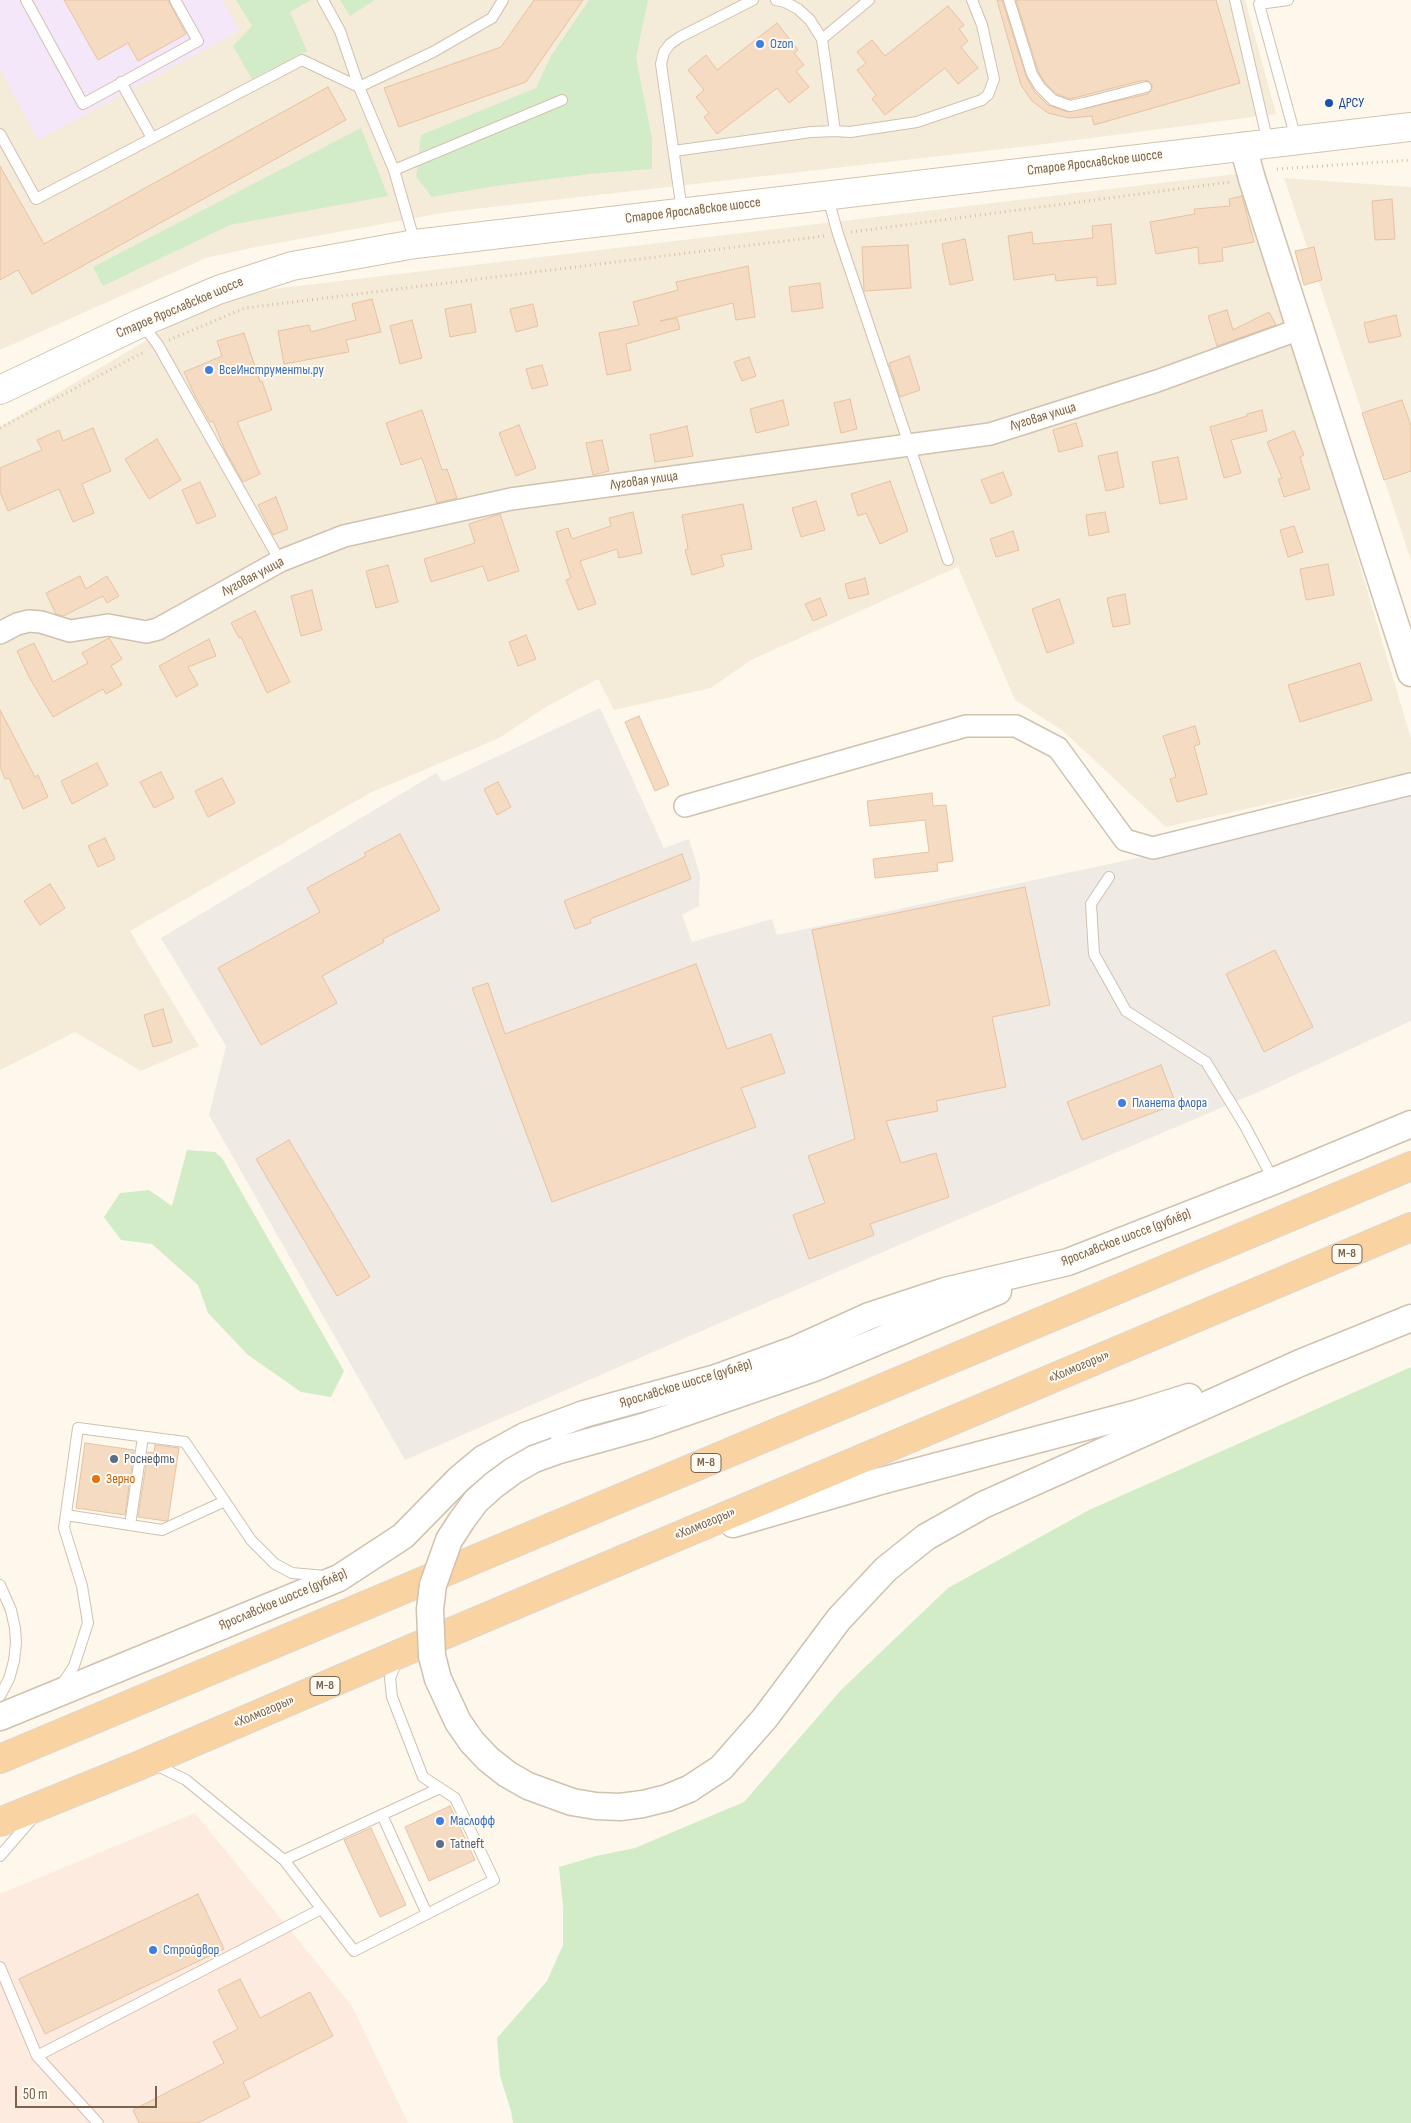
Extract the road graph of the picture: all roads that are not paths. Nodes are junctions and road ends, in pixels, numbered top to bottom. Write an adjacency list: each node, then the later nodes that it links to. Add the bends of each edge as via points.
1 (26, 0): 14 (lane, via 83,104)
2 (175, 0): 14 (lane, via 198,40)
3 (324, 0): 15 (lane, via 340,31)
4 (503, 0): 15 (lane, via 492,18 433,52)
5 (753, 0): 23 (lane, via 680,38 664,52 661,64)
6 (776, 0): 13 (lane, via 798,9)
7 (869, 0): 13 (lane)
8 (972, 0): 19 (lane, via 982,25 994,79 982,100 917,122 850,132)
9 (1010, 0): 16 (lane, via 1032,74 1053,100 1070,106)
10 (1235, 0): 24 (lane)
11 (1288, 0): 12 (lane)
12 (1258, 2): 22 (lane)
13 (822, 39): 19 (lane)
14 (121, 82): 21 (lane)
15 (359, 87): 21 (lane, via 302,60); 25 (lane)
16 (1146, 87)
17 (562, 100): 25 (lane)
18 (1411, 127): 22 (main road, Старое Ярославское шоссе)
19 (835, 131): 23 (lane)
20 (0, 134): 21 (lane, via 36,199)
21 (152, 138)
22 (1296, 141): 24 (main road, Старое Ярославское шоссе)
23 (674, 151): 27 (lane)
24 (1263, 153): 26 (main road, Старое Ярославское шоссе); 30 (street, via 1252,179)
25 (394, 170): 28 (lane)
26 (827, 194): 27 (main road, Старое Ярославское шоссе); 32 (lane)
27 (682, 212): 28 (main road, Старое Ярославское шоссе)
28 (415, 244): 29 (main road, Старое Ярославское шоссе, via 292,266 218,290)
29 (141, 323): 31 (main road, Старое Ярославское шоссе); 34 (lane, via 158,345)
30 (1300, 329): 32 (street, Луговая улица, via 1158,381 990,434); 36 (street, via 1400,622)
31 (0, 390)
32 (911, 446): 33 (lane); 34 (street, Луговая улица, via 512,499 344,536)
33 (948, 560)
34 (280, 561): 35 (street, Луговая улица, via 158,629 146,632 108,625 70,631 29,621)
35 (0, 633)
36 (1411, 673)
37 (1411, 784): 38 (street, via 1153,848 1125,840 1058,748 1016,726 966,726)
38 (684, 806)
39 (1109, 877): 42 (lane, via 1091,904 1094,954 1126,1011 1206,1062)
40 (1411, 1124): 42 (street, Ярославское шоссе (дублёр))
41 (1411, 1166): 58 (highway, М-8)
42 (1274, 1182): 44 (street, Ярославское шоссе (дублёр))
43 (1411, 1228): 51 (highway, «Холмогоры» / М-8)
44 (1068, 1262): 46 (street, bridge, via 814,1368 646,1426 556,1450 520,1467 494,1485 476,1501 449,1540 435,1577 430,1609 432,1656 440,1687 472,1742 507,1774 550,1796 572,1802 596,1806 643,1804 689,1790 721,1768 765,1718 839,1619 886,1569 926,1537 983,1505); 52 (street, Ярославское шоссе (дублёр), via 945,1291 869,1316 794,1350 716,1378 584,1414 525,1436 483,1458 403,1536)
45 (1411, 1318): 46 (street)
46 (1300, 1363): 51 (street, via 1138,1413 876,1482)
47 (143, 1437): 48 (lane, via 185,1442); 49 (lane, via 78,1428); 50 (lane)
48 (225, 1501): 50 (lane, via 162,1530); 52 (lane, via 251,1540 275,1564 292,1573)
49 (66, 1515): 50 (lane); 55 (lane, via 64,1528 82,1586 88,1623 74,1666)
50 (130, 1525)
51 (648, 1548): 54 (highway, «Холмогоры» / М-8)
52 (339, 1578): 55 (street, Ярославское шоссе (дублёр))
53 (0, 1585): 56 (lane, via 11,1610 16,1643 14,1661)
54 (406, 1651): 59 (highway, «Холмогоры» / М-8); 60 (lane, via 394,1664 390,1678 392,1697 422,1777)
55 (57, 1693): 57 (street, Ярославское шоссе (дублёр))
56 (0, 1696)
57 (0, 1717)
58 (0, 1759)
59 (138, 1766): 61 (highway, «Холмогоры» / М-8); 65 (lane, via 162,1768 186,1780)
60 (440, 1788): 62 (lane); 67 (lane, via 455,1798 494,1880)
61 (57, 1798): 63 (highway, «Холмогоры» / М-8); 64 (lane, via 29,1822)
62 (382, 1816): 65 (lane); 67 (lane)
63 (0, 1822)
64 (0, 1856)
65 (284, 1860): 66 (lane)
66 (321, 1909): 67 (lane, via 354,1950); 69 (lane)
67 (427, 1914)
68 (0, 1967): 69 (lane)
69 (37, 2056): 70 (lane)
70 (98, 2123)

